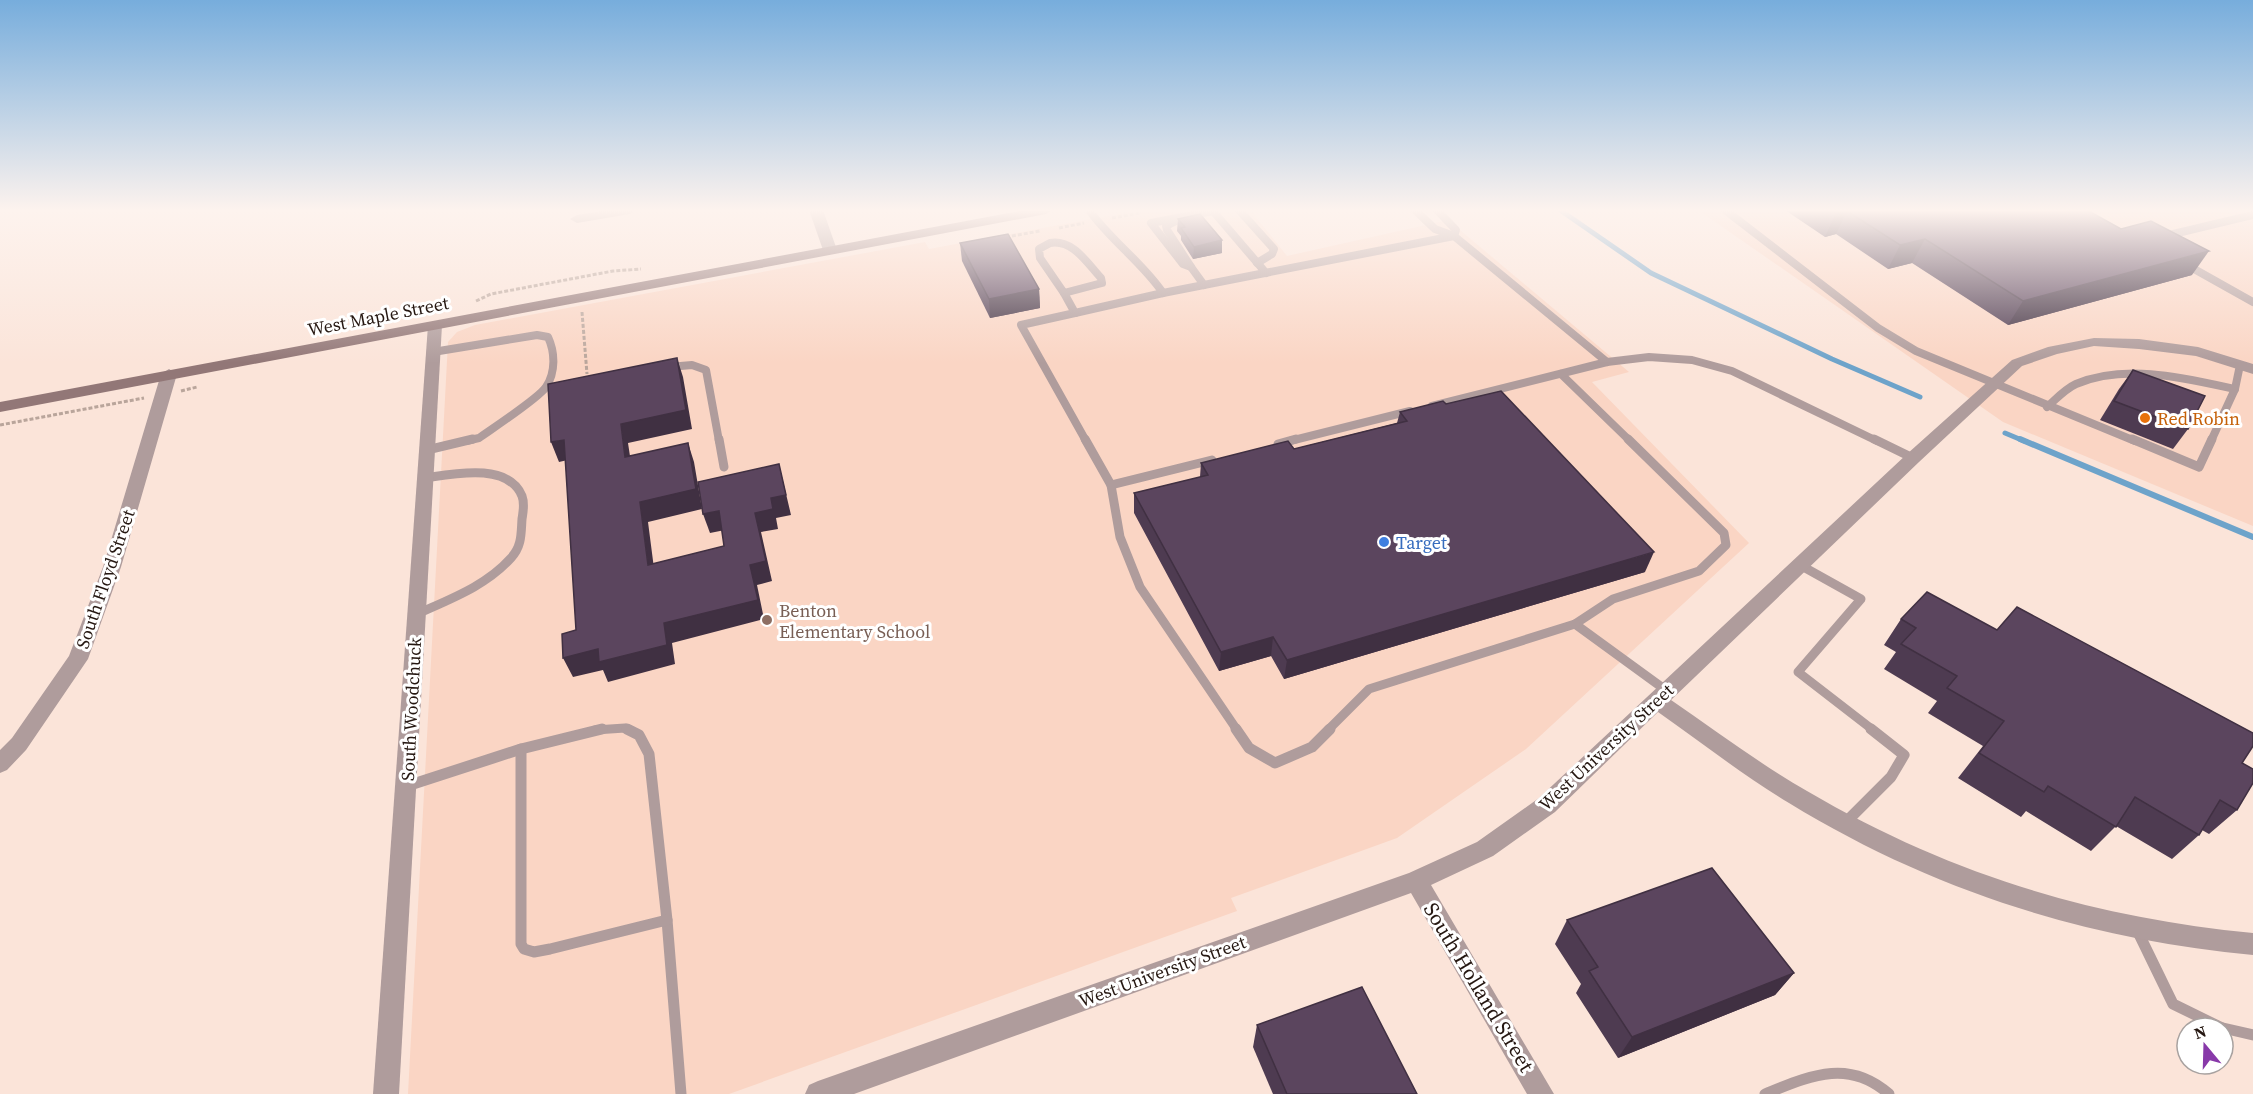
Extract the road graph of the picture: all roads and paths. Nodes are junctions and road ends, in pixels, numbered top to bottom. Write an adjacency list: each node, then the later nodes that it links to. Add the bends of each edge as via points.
1 (772, 261): 21 (main road, West Maple Street)
2 (1042, 261): 16 (lane)
3 (1085, 261): 16 (lane, via 1102,283)
4 (1137, 261): 17 (lane)
5 (1181, 261): 13 (lane)
6 (1187, 261): 13 (lane)
7 (1260, 261): 11 (lane)
8 (1327, 261): 14 (lane)
9 (1485, 261): 23 (lane)
10 (1791, 261): 29 (lane, via 1878,328 1916,351)
11 (1257, 263): 14 (lane)
12 (2183, 263): 18 (lane)
13 (1191, 267): 15 (lane)
14 (1266, 273): 15 (lane)
15 (1204, 285): 17 (lane)
16 (1064, 293): 20 (lane)
17 (1163, 293): 20 (lane)
18 (2253, 302)
19 (582, 311): 27 (path)
20 (1075, 313): 41 (lane, via 1021,325)
21 (435, 325): 22 (street, South Woodchuck); 26 (main road, West Maple Street)
22 (433, 352): 31 (lane, via 548,337 553,345 552,378); 36 (street, South Woodchuck)
23 (1607, 362): 28 (lane); 38 (lane, via 1649,357 1711,364)
24 (2246, 367): 29 (street, West University Street, via 2212,356 2139,344 2094,342 2053,350 2017,363); 32 (lane)
25 (662, 369): 39 (lane, via 684,364 706,370)
26 (169, 374): 33 (main road, West Maple Street); 47 (street, South Floyd Street, via 112,567 78,659 19,744)
27 (588, 374)
28 (1561, 374): 35 (lane); 44 (lane, via 1724,533 1726,545 1699,571 1613,599)
29 (1993, 384): 34 (lane); 38 (street, West University Street)
30 (556, 388): 31 (lane)
31 (545, 389): 36 (lane, via 479,438)
32 (2235, 389): 34 (lane, via 2175,377 2113,375 2075,385); 34 (lane, via 2199,467)
33 (0, 406)
34 (2047, 406)
35 (1268, 446)
36 (427, 450): 40 (street, South Woodchuck)
37 (1226, 457): 41 (lane)
38 (1913, 458): 42 (street, West University Street)
39 (724, 467)
40 (425, 478): 43 (street, South Woodchuck); 43 (lane, via 463,472 489,474 508,482 523,498 522,542 498,571 475,588)
41 (1111, 485): 44 (lane, via 1120,537 1140,587 1249,748 1275,763 1312,747 1370,688)
42 (1800, 565): 45 (street, West University Street); 49 (lane, via 1861,599 1798,672 1905,755 1891,777)
43 (417, 614): 48 (street, South Woodchuck)
44 (1575, 624): 45 (lane)
45 (1662, 696): 49 (street, via 1792,794); 50 (street, West University Street, via 1547,805 1485,849)
46 (521, 749): 48 (lane); 51 (lane, via 601,729 625,728 639,735 649,754); 51 (lane, via 521,944 525,949 550,949)
47 (0, 764)
48 (407, 786): 57 (street, South Woodchuck)
49 (1845, 823): 52 (street, via 1959,877 2041,907)
50 (1416, 881): 59 (street, West University Street); 60 (street, South Holland Street)
51 (667, 920): 58 (lane)
52 (2137, 930): 53 (street); 54 (lane, via 2173,1004)
53 (2253, 944)
54 (2198, 1016)
55 (2235, 1031): 56 (lane)
56 (2253, 1035)
57 (386, 1094)
58 (681, 1094)
59 (818, 1094)
60 (1542, 1094)
61 (1765, 1094): 62 (lane, via 1824,1073 1840,1072 1864,1075)
62 (1889, 1094)

